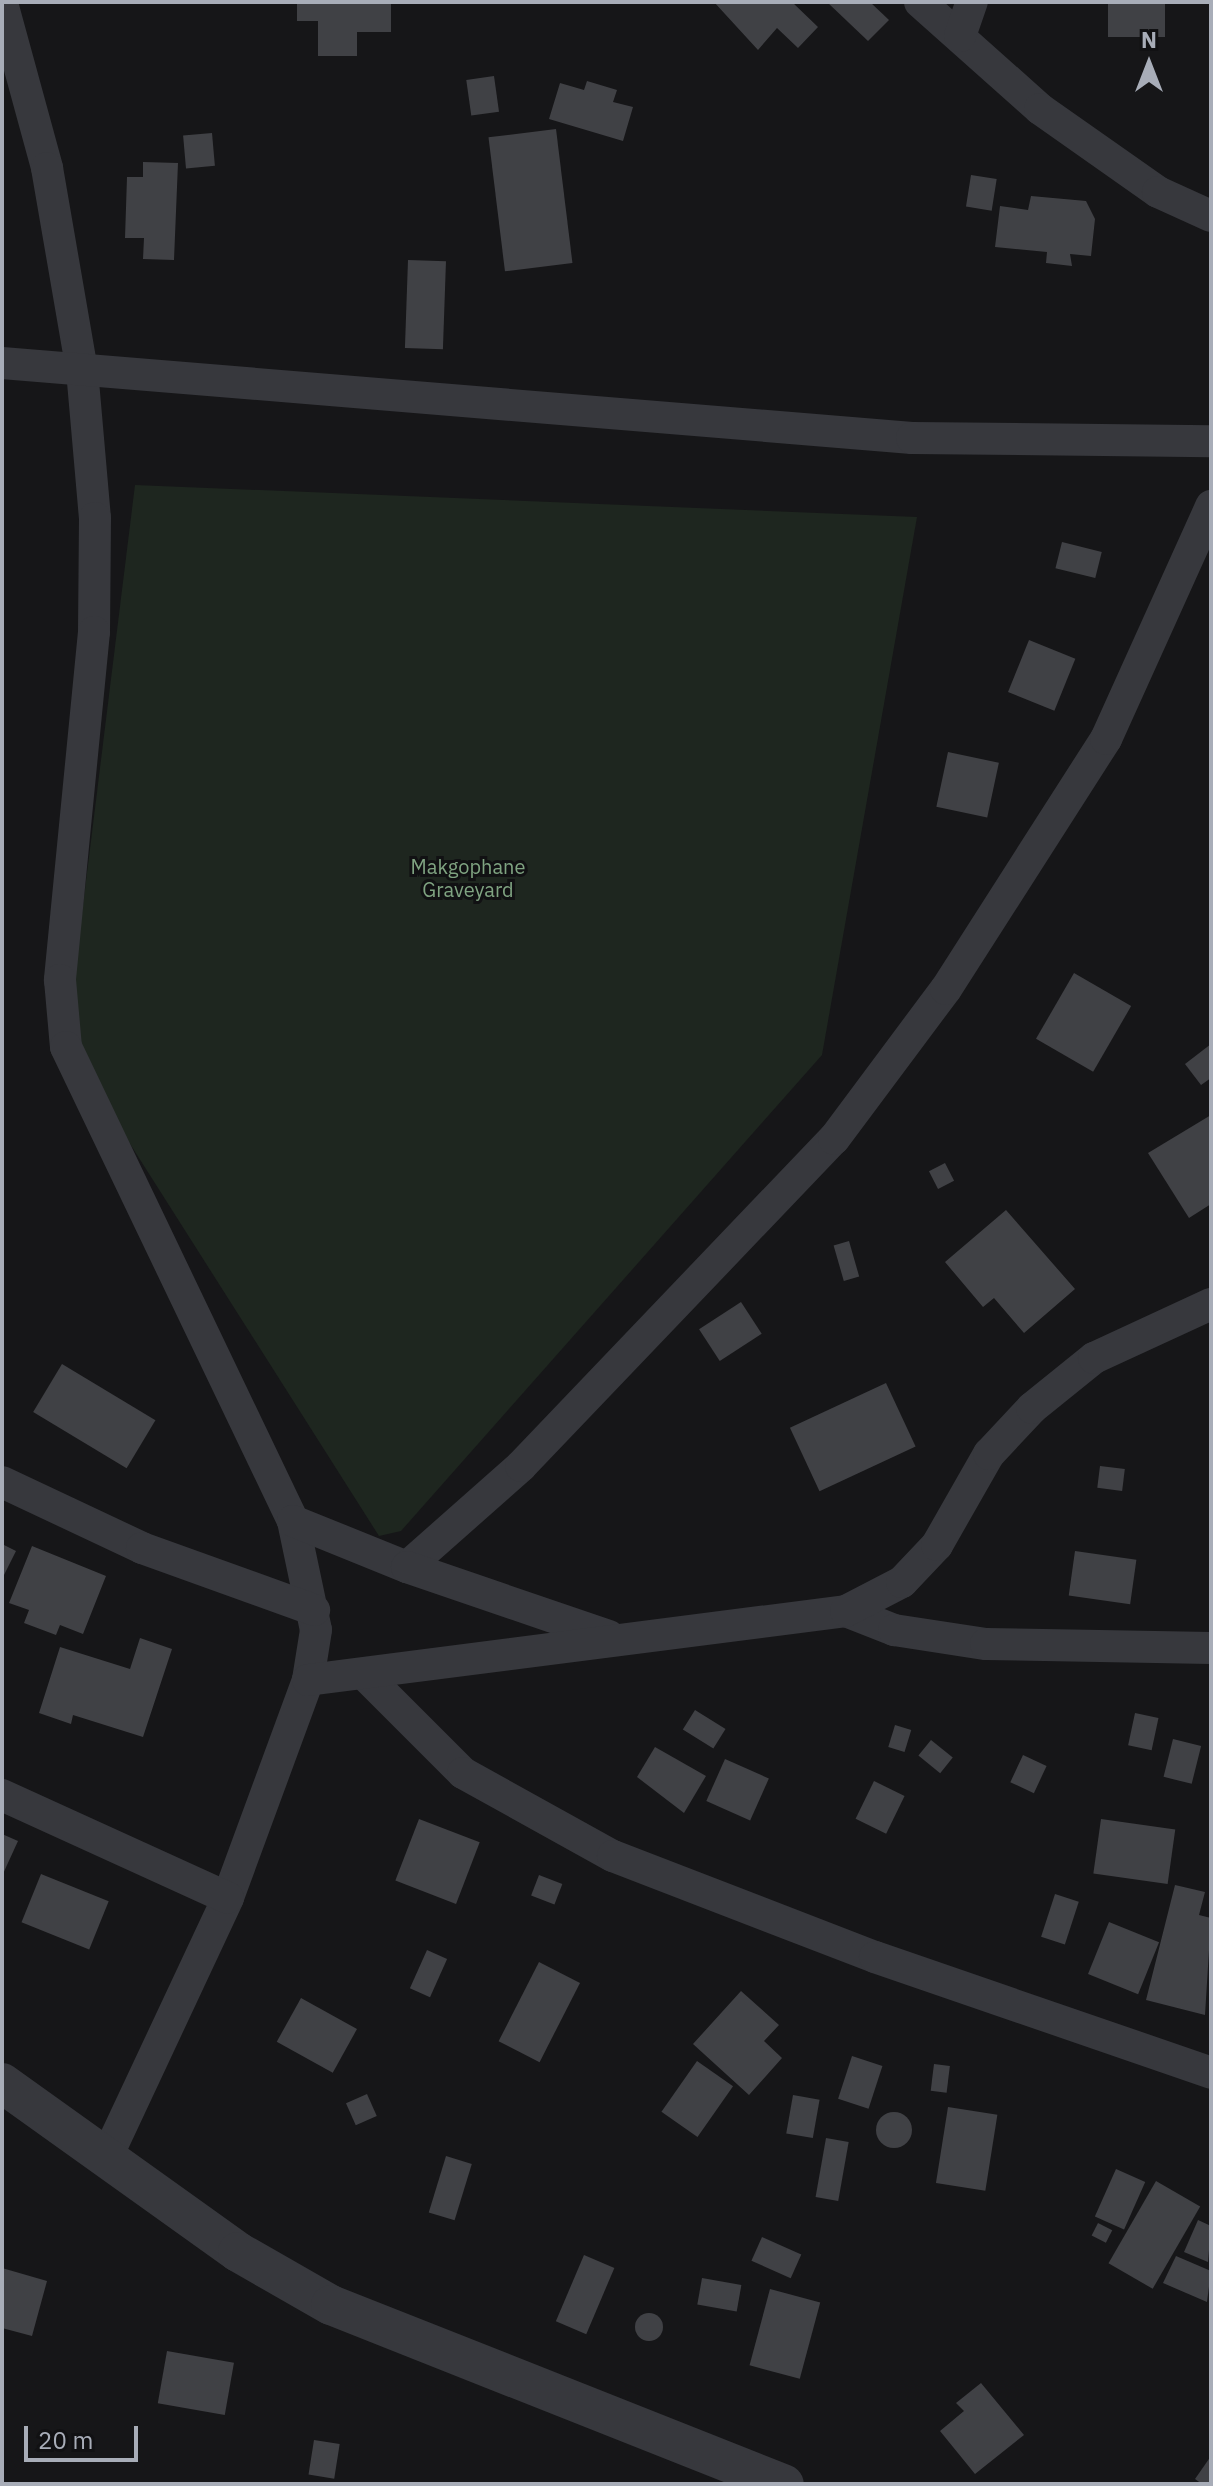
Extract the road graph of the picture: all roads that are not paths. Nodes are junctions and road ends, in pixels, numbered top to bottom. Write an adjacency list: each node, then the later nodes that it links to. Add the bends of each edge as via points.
1 (920, 2): 4 (street)
2 (972, 2): 4 (street)
3 (2, 3): 7 (street, via 47,168)
4 (960, 36): 5 (street, via 1040,109 1158,192)
5 (1211, 216)
6 (2, 363): 7 (street)
7 (82, 370): 8 (street, via 912,438); 12 (street, via 95,518 94,632 60,980 66,1047)
8 (1211, 441)
9 (1211, 506): 13 (street, via 1106,739 946,989 834,1139 521,1466)
10 (1211, 1304): 15 (street, via 1094,1358 1032,1408 989,1454 937,1545 902,1582)
11 (2, 1482): 14 (street, via 142,1548)
12 (293, 1521): 13 (street); 14 (street)
13 (407, 1567): 16 (street)
14 (314, 1610): 19 (street)
15 (846, 1611): 16 (street); 17 (street, via 894,1630 986,1644)
16 (615, 1638): 18 (street)
17 (1211, 1648)
18 (364, 1674): 19 (street); 22 (street, via 463,1773 613,1856 875,1957)
19 (308, 1680): 21 (street)
20 (2, 1795): 21 (street)
21 (228, 1898): 24 (street)
22 (1211, 2073)
23 (2, 2083): 24 (street)
24 (106, 2158): 25 (street, via 238,2252 331,2305)
25 (784, 2484)

